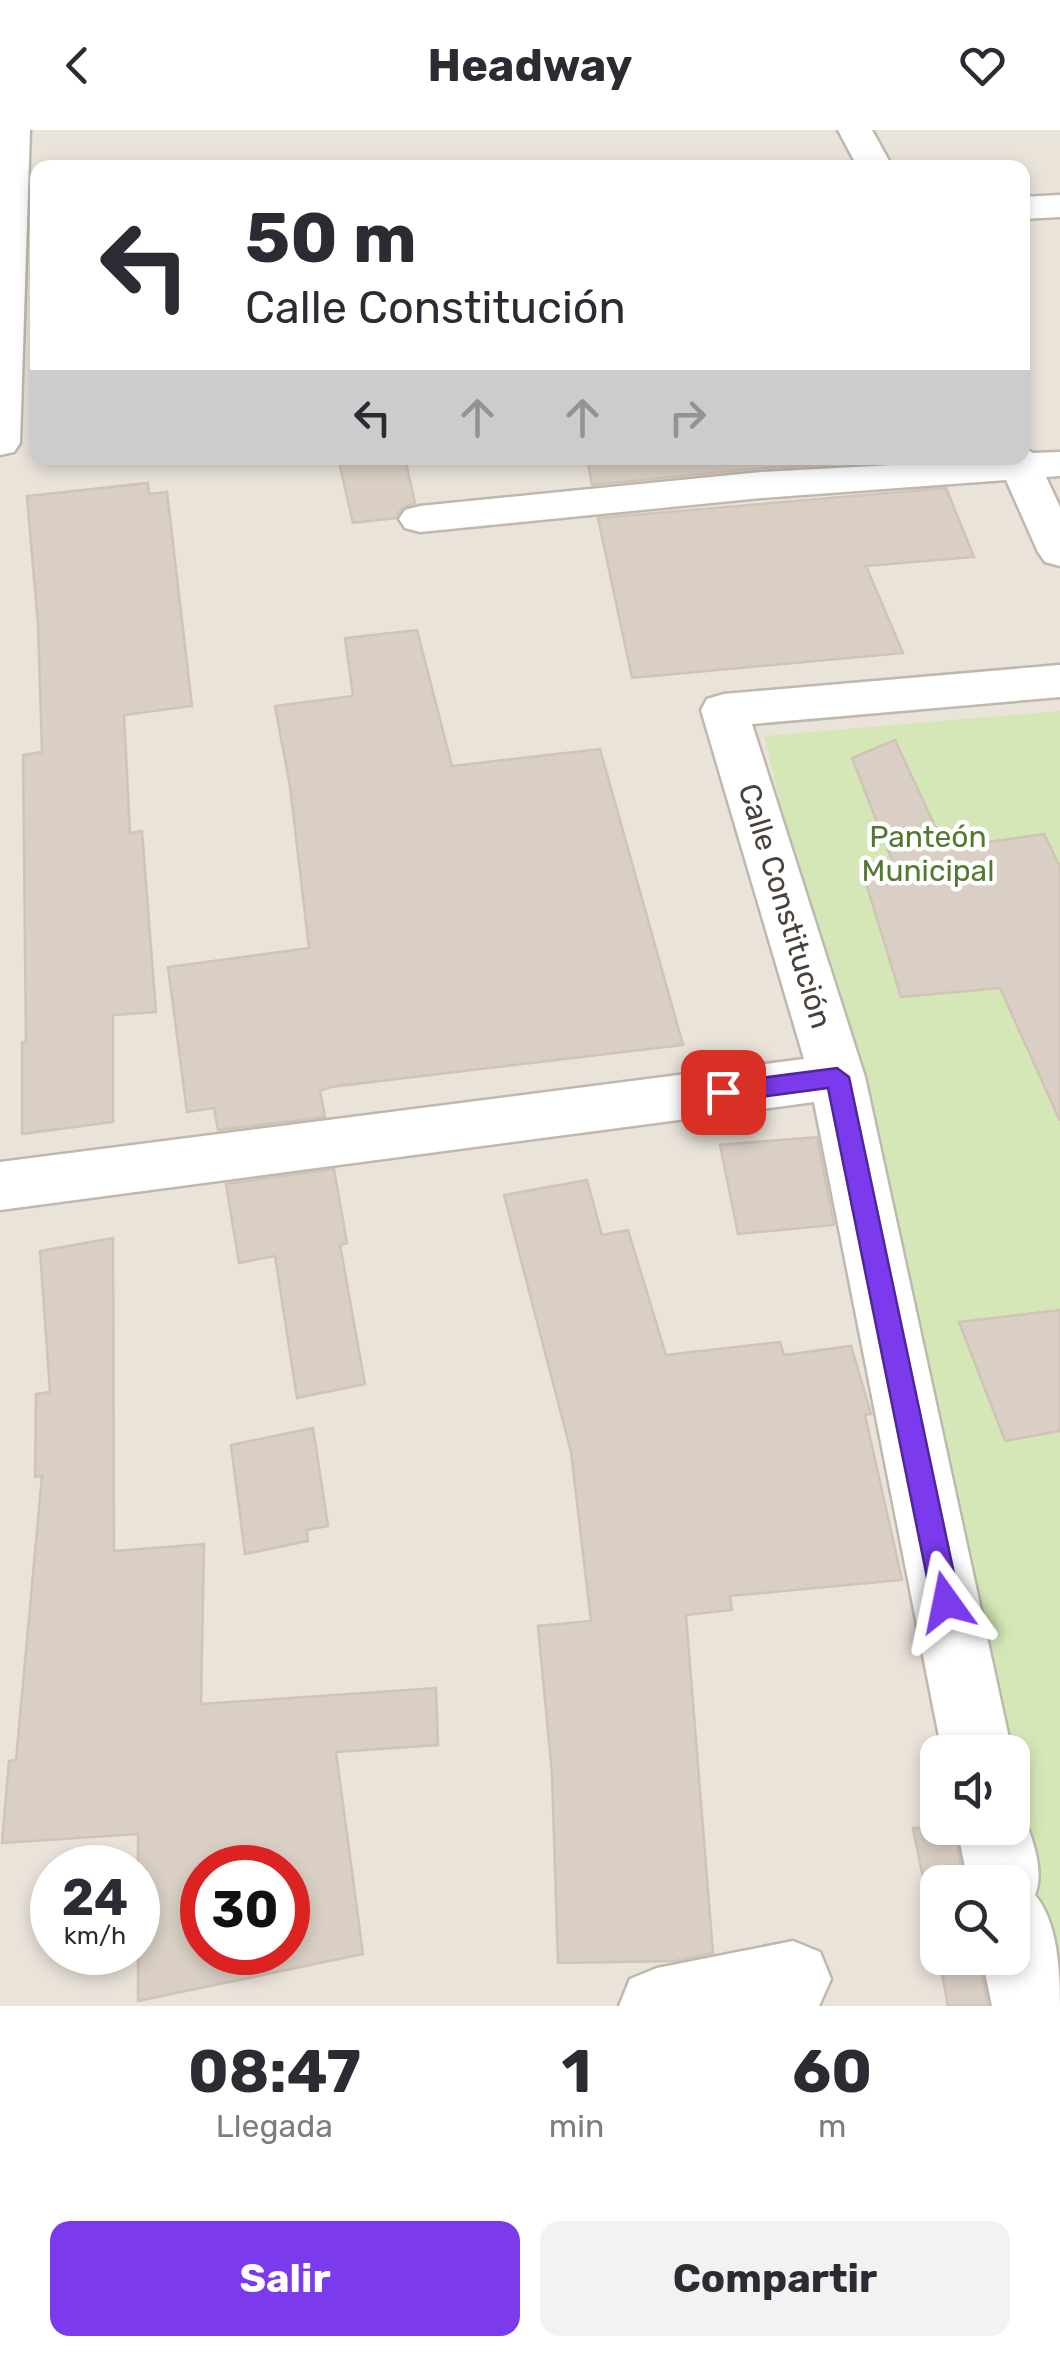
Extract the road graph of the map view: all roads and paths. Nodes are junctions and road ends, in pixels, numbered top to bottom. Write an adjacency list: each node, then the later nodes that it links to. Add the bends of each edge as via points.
1 (13, 130): 6 (street)
2 (855, 130): 3 (street)
3 (872, 160)
4 (1060, 206): 5 (street)
5 (1030, 208)
6 (0, 443)
7 (1032, 463): 10 (street)
8 (1007, 465): 9 (street)
9 (420, 519)
10 (1060, 552)
11 (1060, 681): 12 (street, Calle Constitución, via 724,710)
12 (837, 1077): 13 (street); 14 (street)
13 (0, 1186)
14 (973, 1735)
15 (1023, 1975): 18 (street)
16 (792, 1978): 17 (street)
17 (656, 2006)
18 (1030, 2006)

